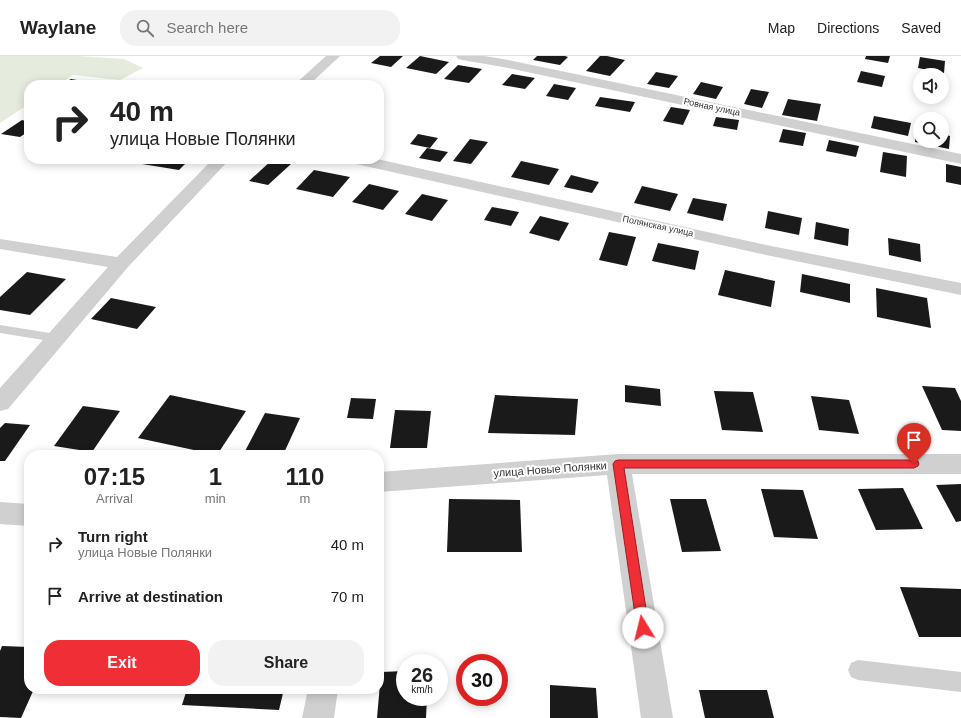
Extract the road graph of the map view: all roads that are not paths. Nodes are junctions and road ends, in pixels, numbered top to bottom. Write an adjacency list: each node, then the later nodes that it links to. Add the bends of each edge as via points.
1 (334, 56): 3 (street)
2 (462, 56): 4 (street, Ровная улица)
3 (307, 80)
4 (961, 159)
5 (217, 164): 8 (street)
6 (379, 164): 9 (street, Полянская улица, via 766,250)
7 (0, 244): 8 (street)
8 (122, 263): 11 (street)
9 (961, 289)
10 (0, 329): 11 (lane)
11 (56, 338): 12 (street)
12 (0, 403)
13 (618, 464): 14 (street, улица Новые Полянки); 15 (street, улица Новые Полянки); 22 (street)
14 (961, 464)
15 (384, 482)
16 (0, 513): 17 (street)
17 (24, 515)
18 (858, 670): 19 (lane)
19 (961, 682)
20 (322, 694): 21 (street)
21 (318, 718)
22 (657, 718)

